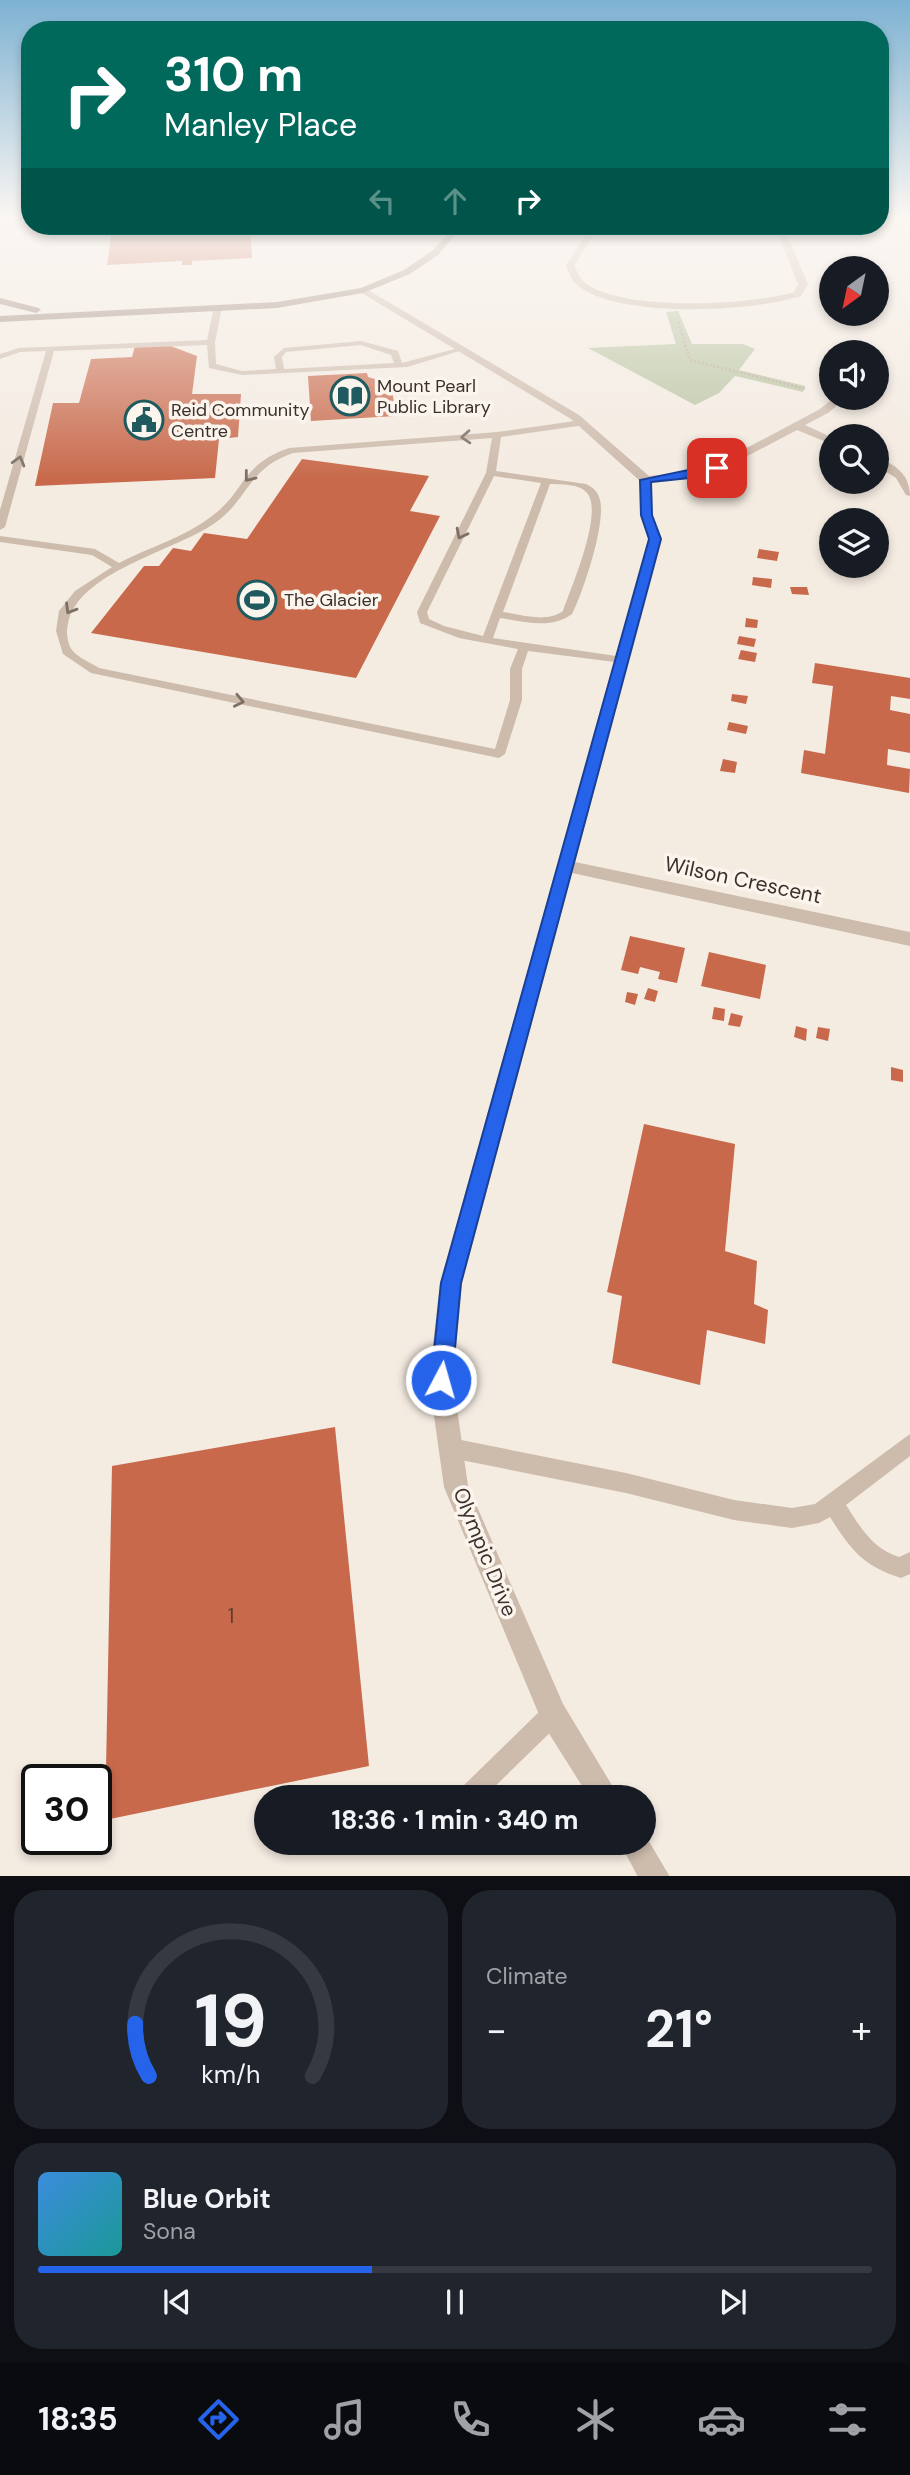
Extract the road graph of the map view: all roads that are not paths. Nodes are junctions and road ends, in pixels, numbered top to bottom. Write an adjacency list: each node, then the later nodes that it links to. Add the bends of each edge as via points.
1 (13, 306): 5 (street, via 47,311)
2 (261, 306): 4 (street)
3 (389, 306): 10 (street)
4 (218, 307): 5 (street); 8 (lane)
5 (116, 311): 6 (street); 7 (street)
6 (0, 319)
7 (0, 329)
8 (211, 342): 9 (lane); 13 (lane, via 209,362 218,369)
9 (51, 348): 11 (lane, via 19,350); 24 (lane, one-way to 9)
10 (462, 349): 12 (lane); 15 (street)
11 (0, 357)
12 (398, 365): 13 (lane); 13 (lane, via 395,353 361,343 284,350 278,357)
13 (280, 371)
14 (822, 410): 16 (street)
15 (582, 424): 17 (lane); 21 (street)
16 (797, 426): 18 (street); 21 (street, via 708,471)
17 (498, 435): 20 (lane); 26 (lane, one-way to 26, via 292,450 272,456 261,462 218,517)
18 (819, 436)
19 (889, 469): 23 (street)
20 (491, 473): 22 (lane); 28 (lane, one-way to 28, via 422,612 424,621 435,628)
21 (646, 480): 30 (street, Olympic Drive, via 646,515 655,539)
22 (546, 481): 27 (lane); 27 (lane, via 587,488 596,499 595,524 568,612 550,621)
23 (910, 492)
24 (0, 527)
25 (0, 539): 26 (lane, via 95,552)
26 (118, 567): 29 (lane, one-way to 29, via 86,587 64,616 61,629 67,652 95,671 499,754 516,699 516,669)
27 (497, 614): 28 (lane)
28 (487, 639): 29 (lane)
29 (525, 645): 30 (lane)
30 (623, 660): 31 (street, Olympic Drive)
31 (567, 866): 32 (street, Wilson Crescent); 34 (street, Olympic Drive, via 451,1283 441,1380)
32 (910, 939)
33 (910, 1444): 35 (lane)
34 (451, 1448): 35 (lane, via 757,1513 792,1518 819,1513); 37 (street, Olympic Drive, via 456,1487)
35 (833, 1503): 36 (lane, via 862,1547 881,1563 901,1569)
36 (910, 1562)
37 (553, 1714): 38 (lane); 39 (street, Olympic Drive)
38 (480, 1785)
39 (597, 1785)
40 (641, 1855): 41 (street)
41 (654, 1876)

